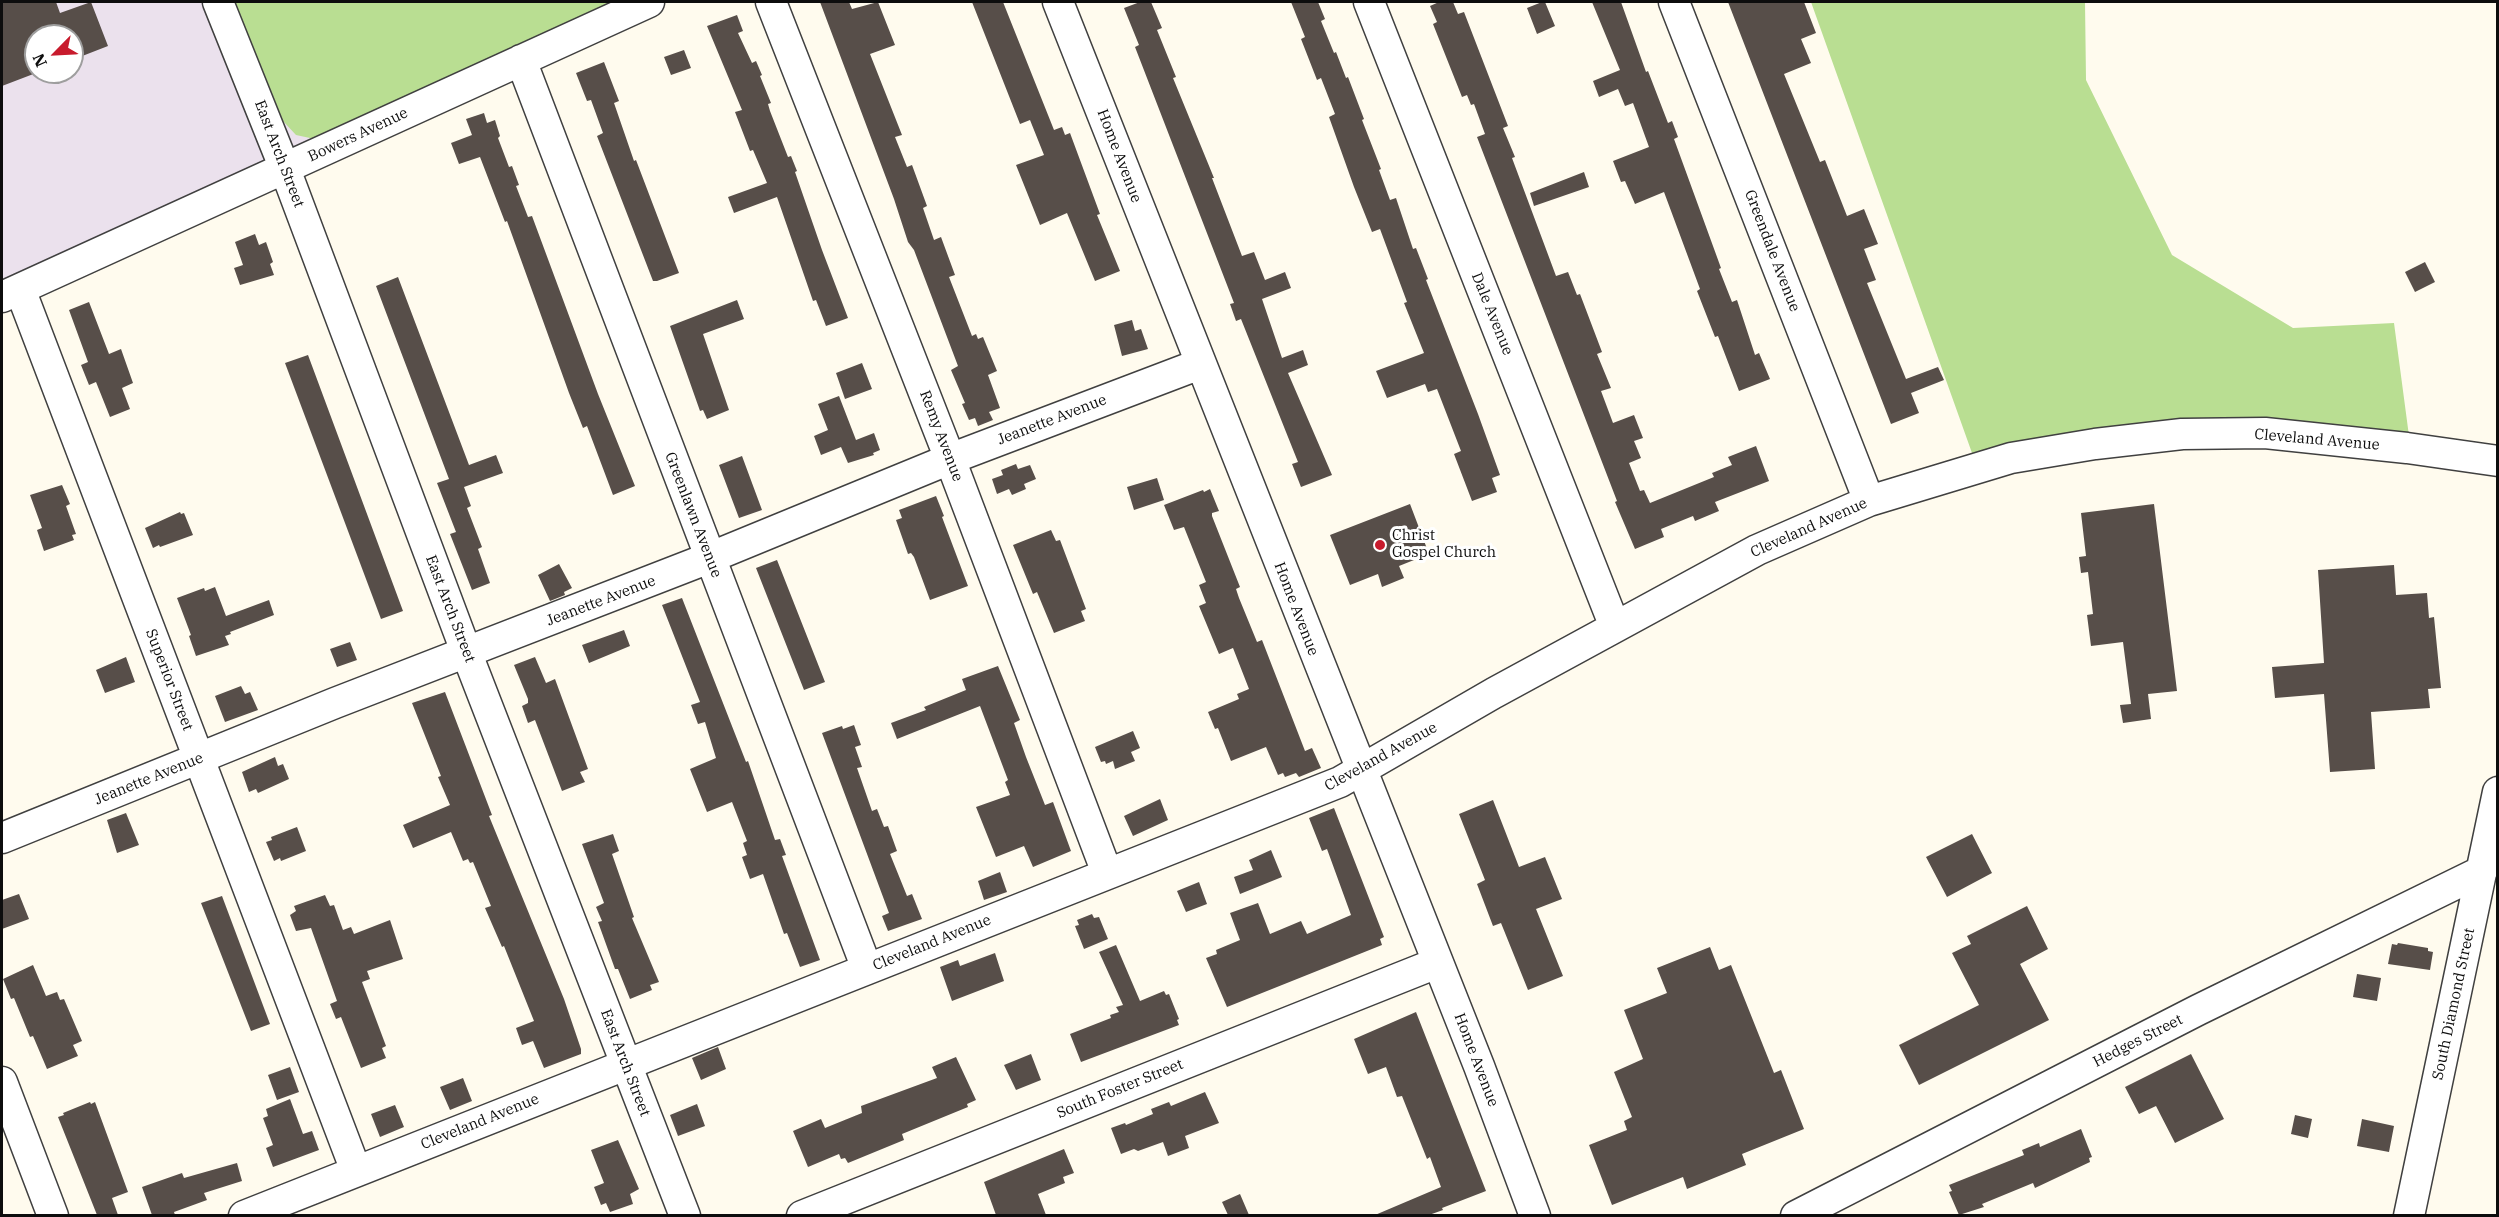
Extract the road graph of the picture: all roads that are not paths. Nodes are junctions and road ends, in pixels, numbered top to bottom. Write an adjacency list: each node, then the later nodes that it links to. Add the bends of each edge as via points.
1 (218, 2): 8 (street, East Arch Street)
2 (649, 2): 7 (street, Bowers Avenue)
3 (771, 2): 11 (street, Remy Avenue)
4 (1058, 2): 10 (street, Home Avenue)
5 (1368, 2): 15 (street, Dale Avenue)
6 (1674, 2): 13 (street, Greendale Avenue)
7 (521, 60): 8 (street, Bowers Avenue); 14 (street, Greenlawn Avenue)
8 (285, 169): 9 (street, Bowers Avenue); 16 (street, East Arch Street)
9 (11, 293): 17 (street, Superior Street)
10 (1200, 364): 11 (street, Jeanette Avenue); 18 (street, Home Avenue)
11 (950, 459): 14 (street, Jeanette Avenue); 22 (street, Remy Avenue)
12 (2498, 461): 13 (street, Cleveland Avenue, via 2265,433 2182,434 2011,458)
13 (1869, 501): 15 (street, Cleveland Avenue, via 1757,550)
14 (709, 558): 16 (street, Jeanette Avenue); 24 (street, Greenlawn Avenue)
15 (1615, 627): 18 (street, Cleveland Avenue)
16 (467, 654): 17 (street, Jeanette Avenue); 25 (street, East Arch Street)
17 (199, 759): 20 (street, Jeanette Avenue); 28 (street, Superior Street)
18 (1360, 770): 22 (street, Cleveland Avenue, via 1340,782); 23 (street, Home Avenue)
19 (2498, 792): 21 (street, South Diamond Street)
20 (2, 838)
21 (2481, 870): 29 (street, Hedges Street, via 2238,990); 35 (street, South Diamond Street)
22 (1107, 873): 24 (street, Cleveland Avenue)
23 (1437, 963): 33 (street, South Foster Street); 34 (street, Home Avenue)
24 (867, 969): 25 (street, Cleveland Avenue)
25 (626, 1065): 28 (street, Cleveland Avenue); 32 (street, East Arch Street)
26 (2, 1082): 27 (street)
27 (7, 1112): 30 (street)
28 (356, 1171): 31 (street, Cleveland Avenue)
29 (1812, 1212)
30 (53, 1215)
31 (244, 1215)
32 (685, 1215)
33 (802, 1215)
34 (1535, 1215)
35 (2409, 1215)

